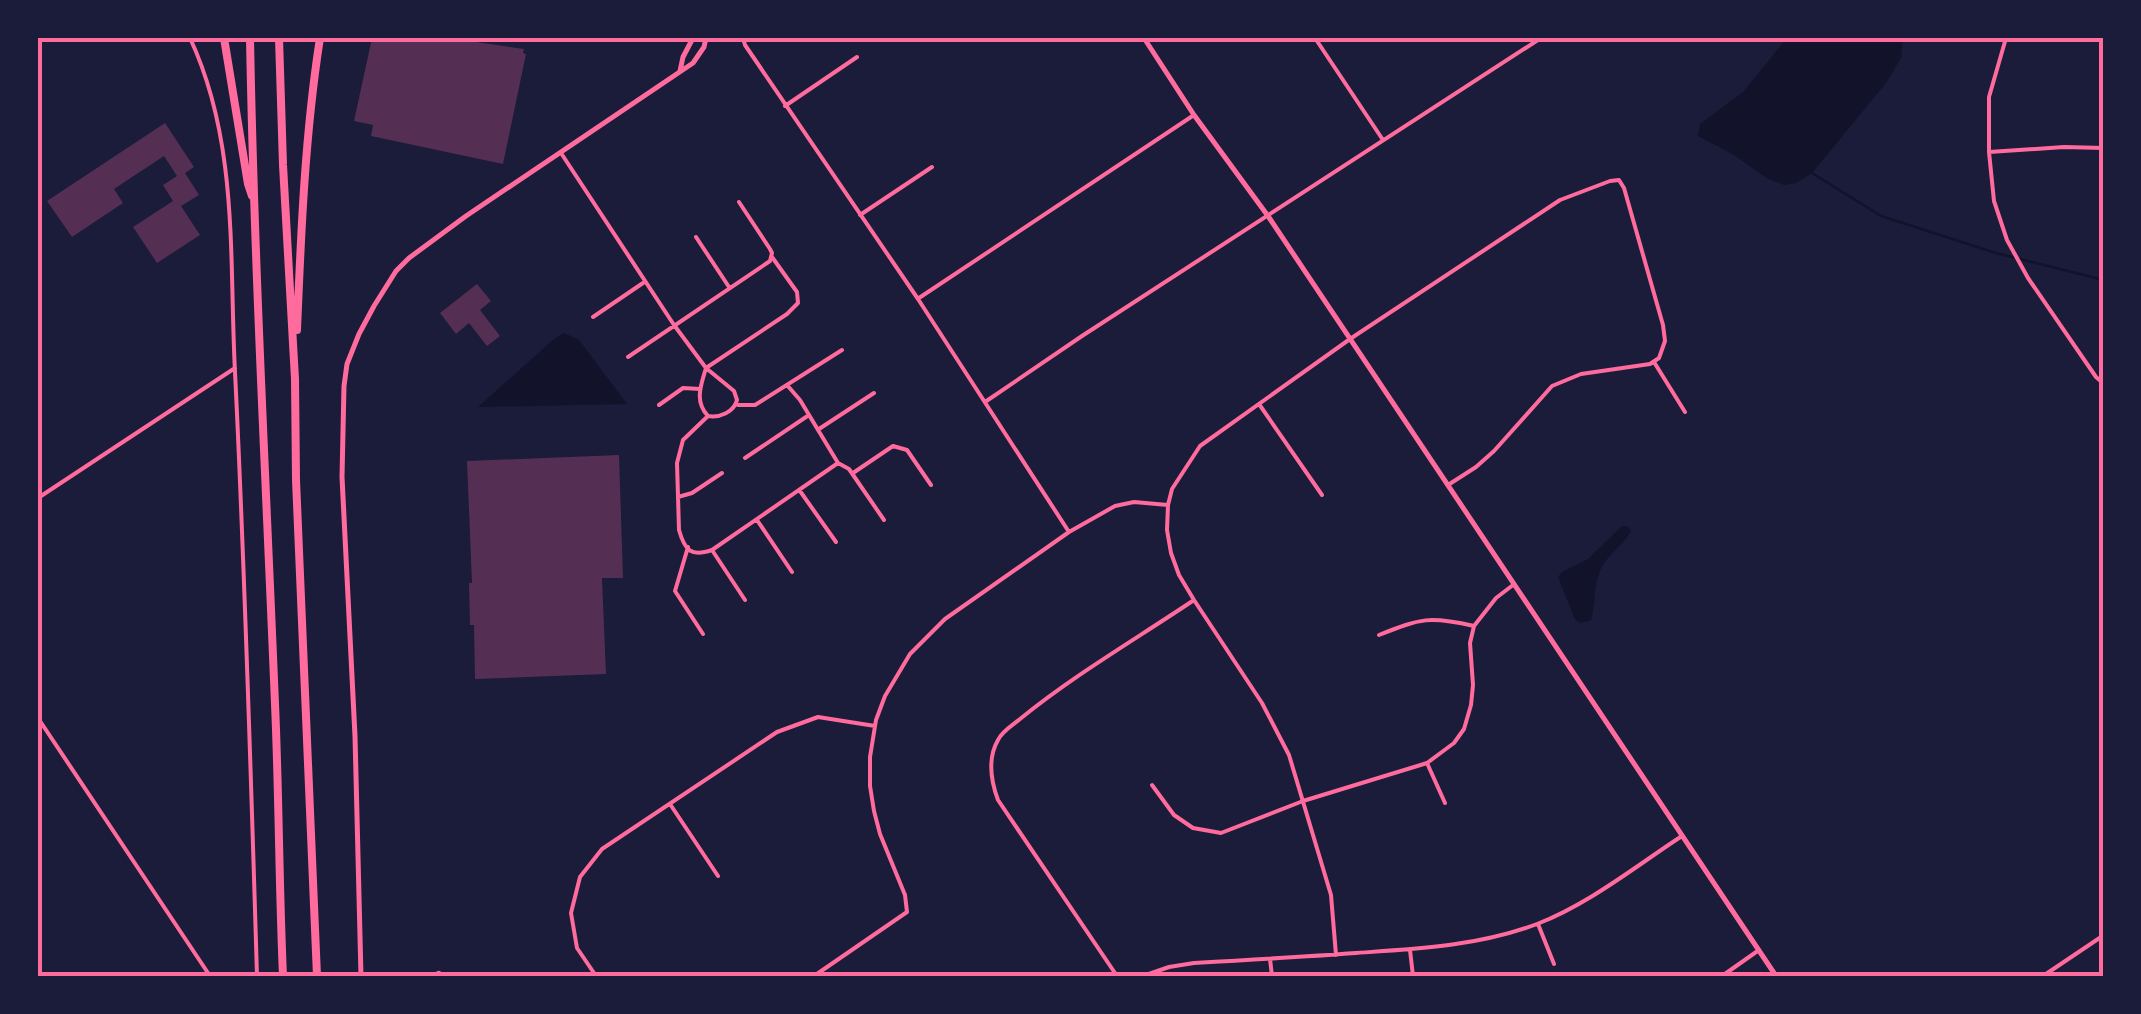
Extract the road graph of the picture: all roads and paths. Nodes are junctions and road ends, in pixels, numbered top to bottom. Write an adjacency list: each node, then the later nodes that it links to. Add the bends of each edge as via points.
1 (190, 38): 37 (street, via 218,117 228,184)
2 (224, 38): 22 (highway)
3 (250, 38): 22 (highway)
4 (279, 38): 39 (highway)
5 (320, 38): 39 (highway, via 304,180)
6 (693, 38): 14 (street)
7 (706, 38): 14 (street, via 694,64)
8 (743, 38): 15 (street)
9 (1144, 38): 16 (street)
10 (1314, 38): 17 (street)
11 (1540, 38): 17 (street)
12 (2006, 38): 20 (street, via 1989,98)
13 (857, 56): 15 (street)
14 (680, 71): 19 (street)
15 (786, 106): 24 (street)
16 (1194, 115): 25 (street); 30 (street)
17 (1383, 140): 25 (street)
18 (2104, 148): 20 (street)
19 (560, 152): 28 (street); 96 (street, via 409,258 358,334 347,364 342,478)
20 (1989, 152): 40 (street, via 2007,240)
21 (932, 166): 24 (street)
22 (254, 200): 94 (highway)
23 (740, 202): 27 (street)
24 (860, 215): 30 (street)
25 (1268, 216): 33 (street); 44 (street)
26 (696, 237): 29 (street)
27 (772, 257): 29 (street); 38 (street, via 798,302)
28 (645, 282): 31 (street); 32 (street)
29 (729, 287): 32 (street)
30 (918, 299): 44 (street)
31 (593, 317)
32 (674, 326): 35 (street); 38 (street)
33 (1350, 339): 36 (street, via 1560,200 1619,180 1663,325 1664,348); 46 (street); 57 (street)
34 (842, 350): 41 (street)
35 (628, 357)
36 (1654, 362): 48 (street); 57 (street, via 1581,374 1552,386 1476,468)
37 (235, 368): 59 (street); 93 (street)
38 (706, 368): 42 (street); 45 (street, via 734,391)
39 (295, 379): 95 (highway)
40 (2104, 384)
41 (787, 385): 45 (street, via 755,405); 49 (street)
42 (700, 389): 47 (street, via 683,388); 50 (street)
43 (874, 394): 51 (street)
44 (985, 402): 65 (street)
45 (736, 404): 50 (street)
46 (1260, 404): 60 (street); 62 (street, via 1200,446)
47 (659, 405)
48 (1685, 412)
49 (810, 415): 51 (street); 52 (street)
50 (708, 416): 61 (street, via 683,440)
51 (819, 429): 53 (street)
52 (745, 458)
53 (838, 463): 55 (street); 58 (street)
54 (722, 473): 61 (street)
55 (852, 474): 56 (street, via 893,446 907,450); 64 (street)
56 (931, 485)
57 (1448, 486): 70 (street)
58 (800, 491): 63 (street); 66 (street)
59 (39, 494)
60 (1322, 495)
61 (677, 497): 67 (street, via 679,530)
62 (1168, 505): 65 (street, via 1115,506); 72 (street, via 1171,553)
63 (757, 520): 68 (street); 69 (street)
64 (884, 520)
65 (1069, 532): 77 (street, via 927,636 885,696)
66 (836, 542)
67 (688, 548): 68 (street, via 698,555); 74 (street, via 675,591)
68 (712, 550): 71 (street)
69 (792, 572)
70 (1513, 585): 73 (street); 83 (street)
71 (745, 600)
72 (1194, 600): 80 (street, via 1270,718); 101 (street, via 1037,705 996,742 991,765 998,800)
73 (1474, 626): 75 (street, via 1417,620); 78 (street, via 1468,718 1454,743)
74 (703, 634)
75 (1379, 635)
76 (38, 718): 92 (street)
77 (875, 726): 82 (street, via 810,718 777,732); 100 (street, via 874,812 907,912)
78 (1427, 763): 80 (street); 81 (street)
79 (1152, 785): 80 (street, via 1192,828 1221,833)
80 (1303, 801): 89 (street, via 1331,895)
81 (1445, 803)
82 (670, 804): 84 (street); 99 (street, via 602,849 580,877 571,913 578,948)
83 (1682, 836): 85 (street); 88 (street)
84 (718, 876)
85 (1538, 924): 87 (street); 91 (street)
86 (2104, 934): 107 (street)
87 (1410, 950): 89 (street); 104 (street)
88 (1758, 950): 105 (street); 106 (street)
89 (1336, 955): 90 (street)
90 (1270, 959): 102 (street, via 1194,962); 103 (street)
91 (1554, 964)
92 (210, 976)
93 (257, 976)
94 (283, 976)
95 (317, 976)
96 (361, 976)
97 (429, 976): 98 (lane)
98 (447, 976)
99 (596, 976)
100 (814, 976)
101 (1117, 976)
102 (1143, 976)
103 (1272, 976)
104 (1413, 976)
105 (1722, 976)
106 (1776, 976)
107 (2043, 976)

